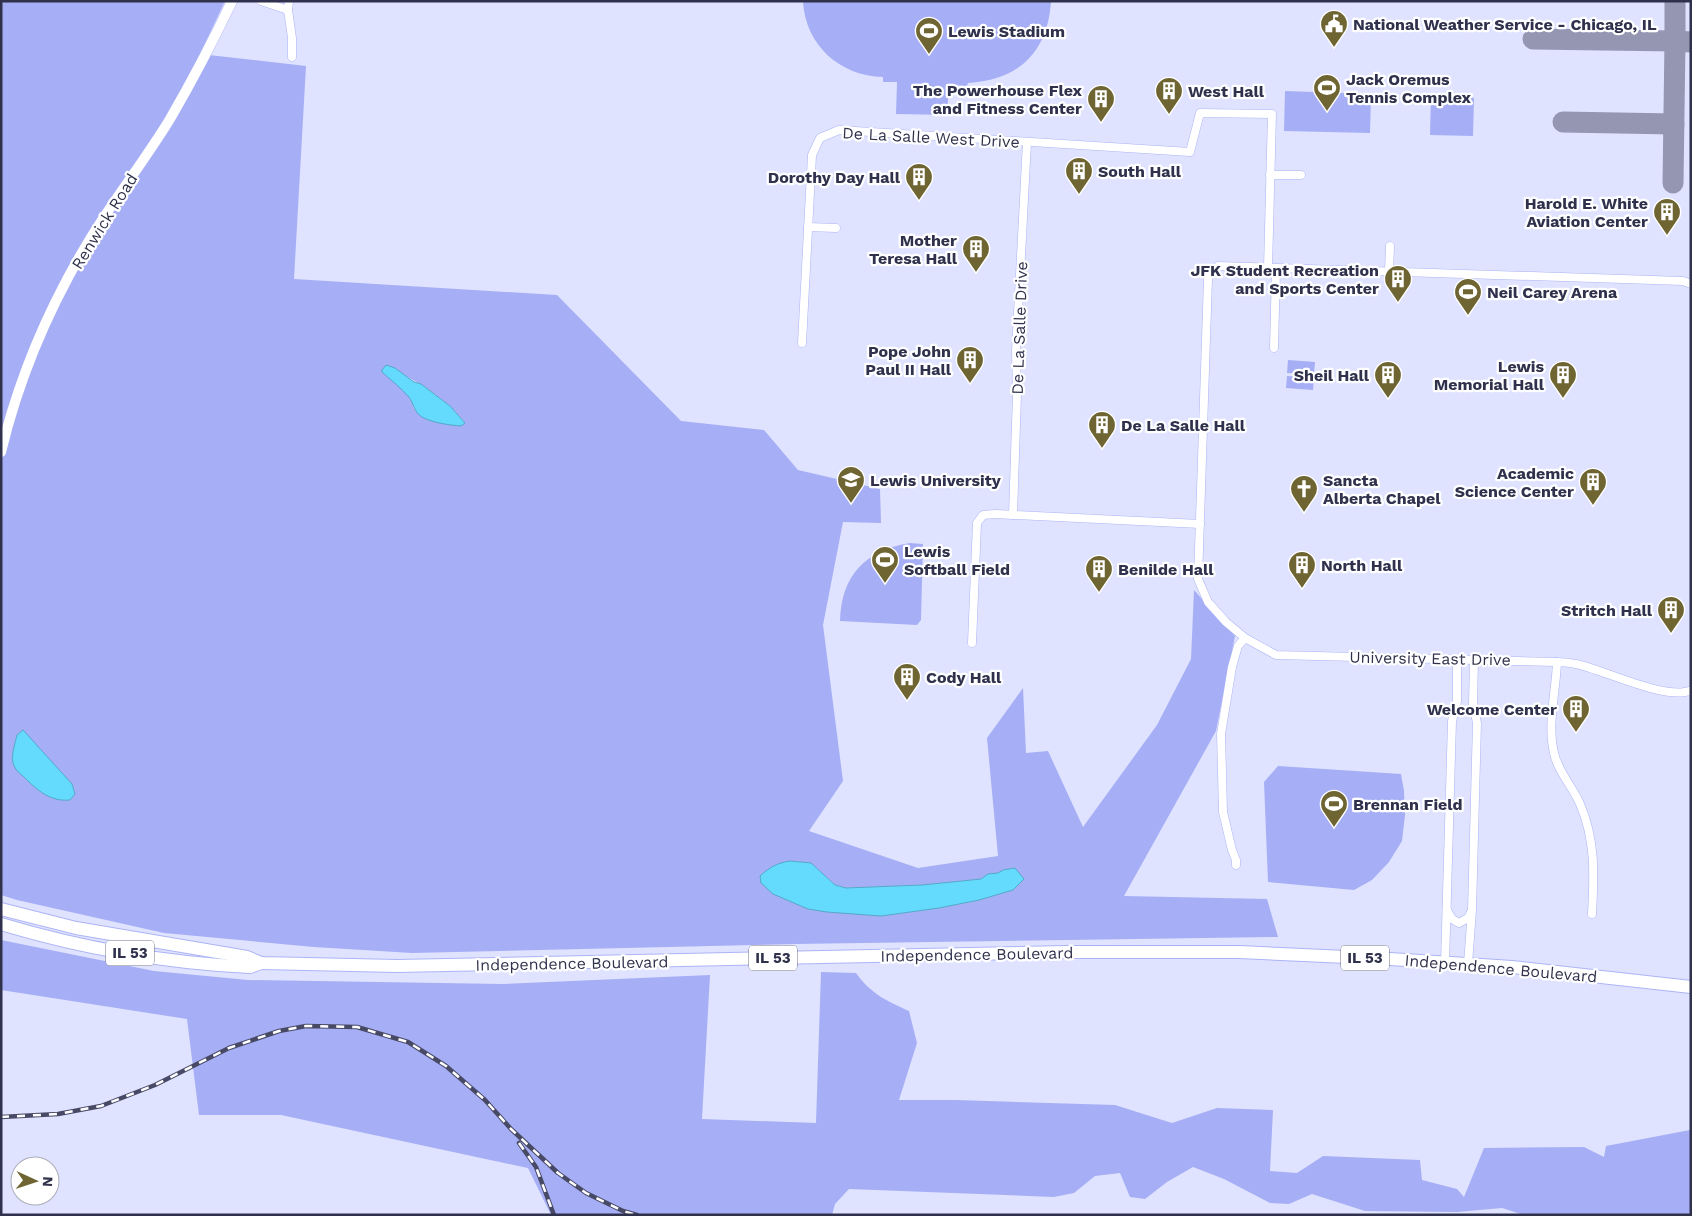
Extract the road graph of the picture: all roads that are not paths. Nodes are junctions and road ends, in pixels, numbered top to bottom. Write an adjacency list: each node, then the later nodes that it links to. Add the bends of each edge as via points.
1 (232, 1): 17 (street, Renwick Road, via 169,120 90,239 57,298 27,367)
2 (261, 1): 4 (street)
3 (289, 1): 4 (street)
4 (288, 10): 5 (street)
5 (292, 57)
6 (1027, 142): 7 (street, De La Salle West Drive, via 1190,152 1200,113 1272,114); 9 (street, De La Salle West Drive, via 839,130 820,138 812,155); 18 (street, De La Salle Drive, via 1016,351)
7 (1270, 175): 8 (street); 12 (street)
8 (1302, 175)
9 (808, 227): 10 (street); 15 (street, De La Salle West Drive)
10 (836, 228)
11 (1390, 246): 13 (street)
12 (1272, 268): 13 (street); 16 (street); 19 (street, via 1218,266 1208,279)
13 (1389, 272): 14 (street)
14 (1687, 283)
15 (802, 343)
16 (1274, 348)
17 (1, 452)
18 (1013, 515): 19 (street); 21 (street, via 983,515 977,523)
19 (1200, 524): 20 (street, University East Drive, via 1198,579 1208,602)
20 (1245, 638): 22 (street, University East Drive, via 1276,654); 26 (street, via 1238,646 1232,667 1222,734 1223,812)
21 (972, 643)
22 (1457, 660): 23 (street, University East Drive); 27 (street, via 1457,701 1452,721)
23 (1474, 660): 24 (street, University East Drive); 29 (street, via 1473,704 1477,723)
24 (1557, 662): 25 (street, University East Drive, via 1576,664 1663,691 1681,693); 30 (street, via 1552,744 1558,765 1581,805 1591,838 1594,860)
25 (1691, 690)
26 (1236, 865)
27 (1447, 908): 29 (street, via 1452,920 1460,923); 32 (street)
28 (1, 910): 33 (main road, Independence Boulevard / IL 53, via 76,928 247,957)
29 (1472, 910): 34 (street)
30 (1592, 914)
31 (1, 924): 33 (main road, Independence Boulevard / IL 53, via 164,959 250,967)
32 (1445, 962): 33 (main road, Independence Boulevard / IL 53, via 1143,951 470,966); 34 (main road, Independence Boulevard / IL 53)
33 (261, 963)
34 (1468, 964): 35 (main road, Independence Boulevard / IL 53)
35 (1691, 987)

